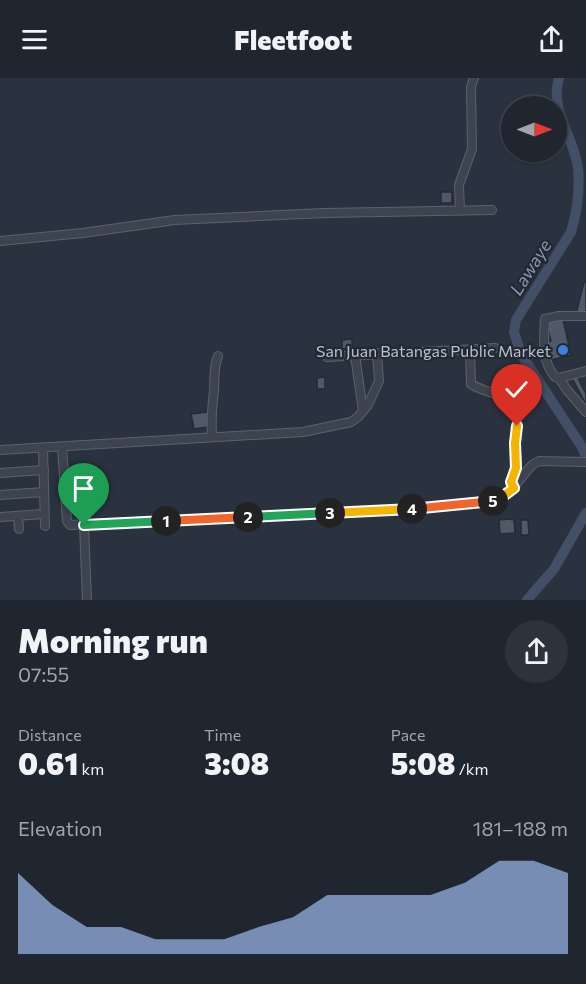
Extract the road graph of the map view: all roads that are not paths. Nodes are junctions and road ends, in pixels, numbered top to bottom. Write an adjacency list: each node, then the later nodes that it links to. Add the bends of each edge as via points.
1 (474, 78): 2 (street, via 472,149 459,185)
2 (460, 210): 3 (street); 4 (street, via 175,220)
3 (492, 210)
4 (0, 240)
5 (586, 316): 13 (street, via 545,319 544,356)
6 (495, 348): 7 (street)
7 (470, 350): 8 (street); 23 (street, via 471,384 510,400 517,411 517,460 511,482)
8 (377, 353): 9 (street); 14 (street, via 379,381)
9 (355, 355): 11 (street); 14 (street)
10 (218, 356): 16 (street, via 210,408)
11 (327, 357)
12 (586, 371): 13 (street)
13 (557, 377): 15 (street)
14 (363, 411): 16 (street, via 351,422 303,432)
15 (586, 412)
16 (212, 436): 17 (street)
17 (62, 447): 18 (street); 29 (street, via 67,522)
18 (43, 448): 19 (street); 21 (street)
19 (0, 450)
20 (586, 462): 23 (street, via 535,462)
21 (44, 470): 22 (street); 24 (street)
22 (0, 473)
23 (514, 488): 29 (street, via 492,501 467,505)
24 (44, 492): 25 (street); 26 (street)
25 (0, 495)
26 (44, 514): 27 (street); 30 (street)
27 (18, 516): 28 (street); 31 (street)
28 (0, 517)
29 (84, 525): 32 (street)
30 (45, 526)
31 (19, 529)
32 (87, 600)

